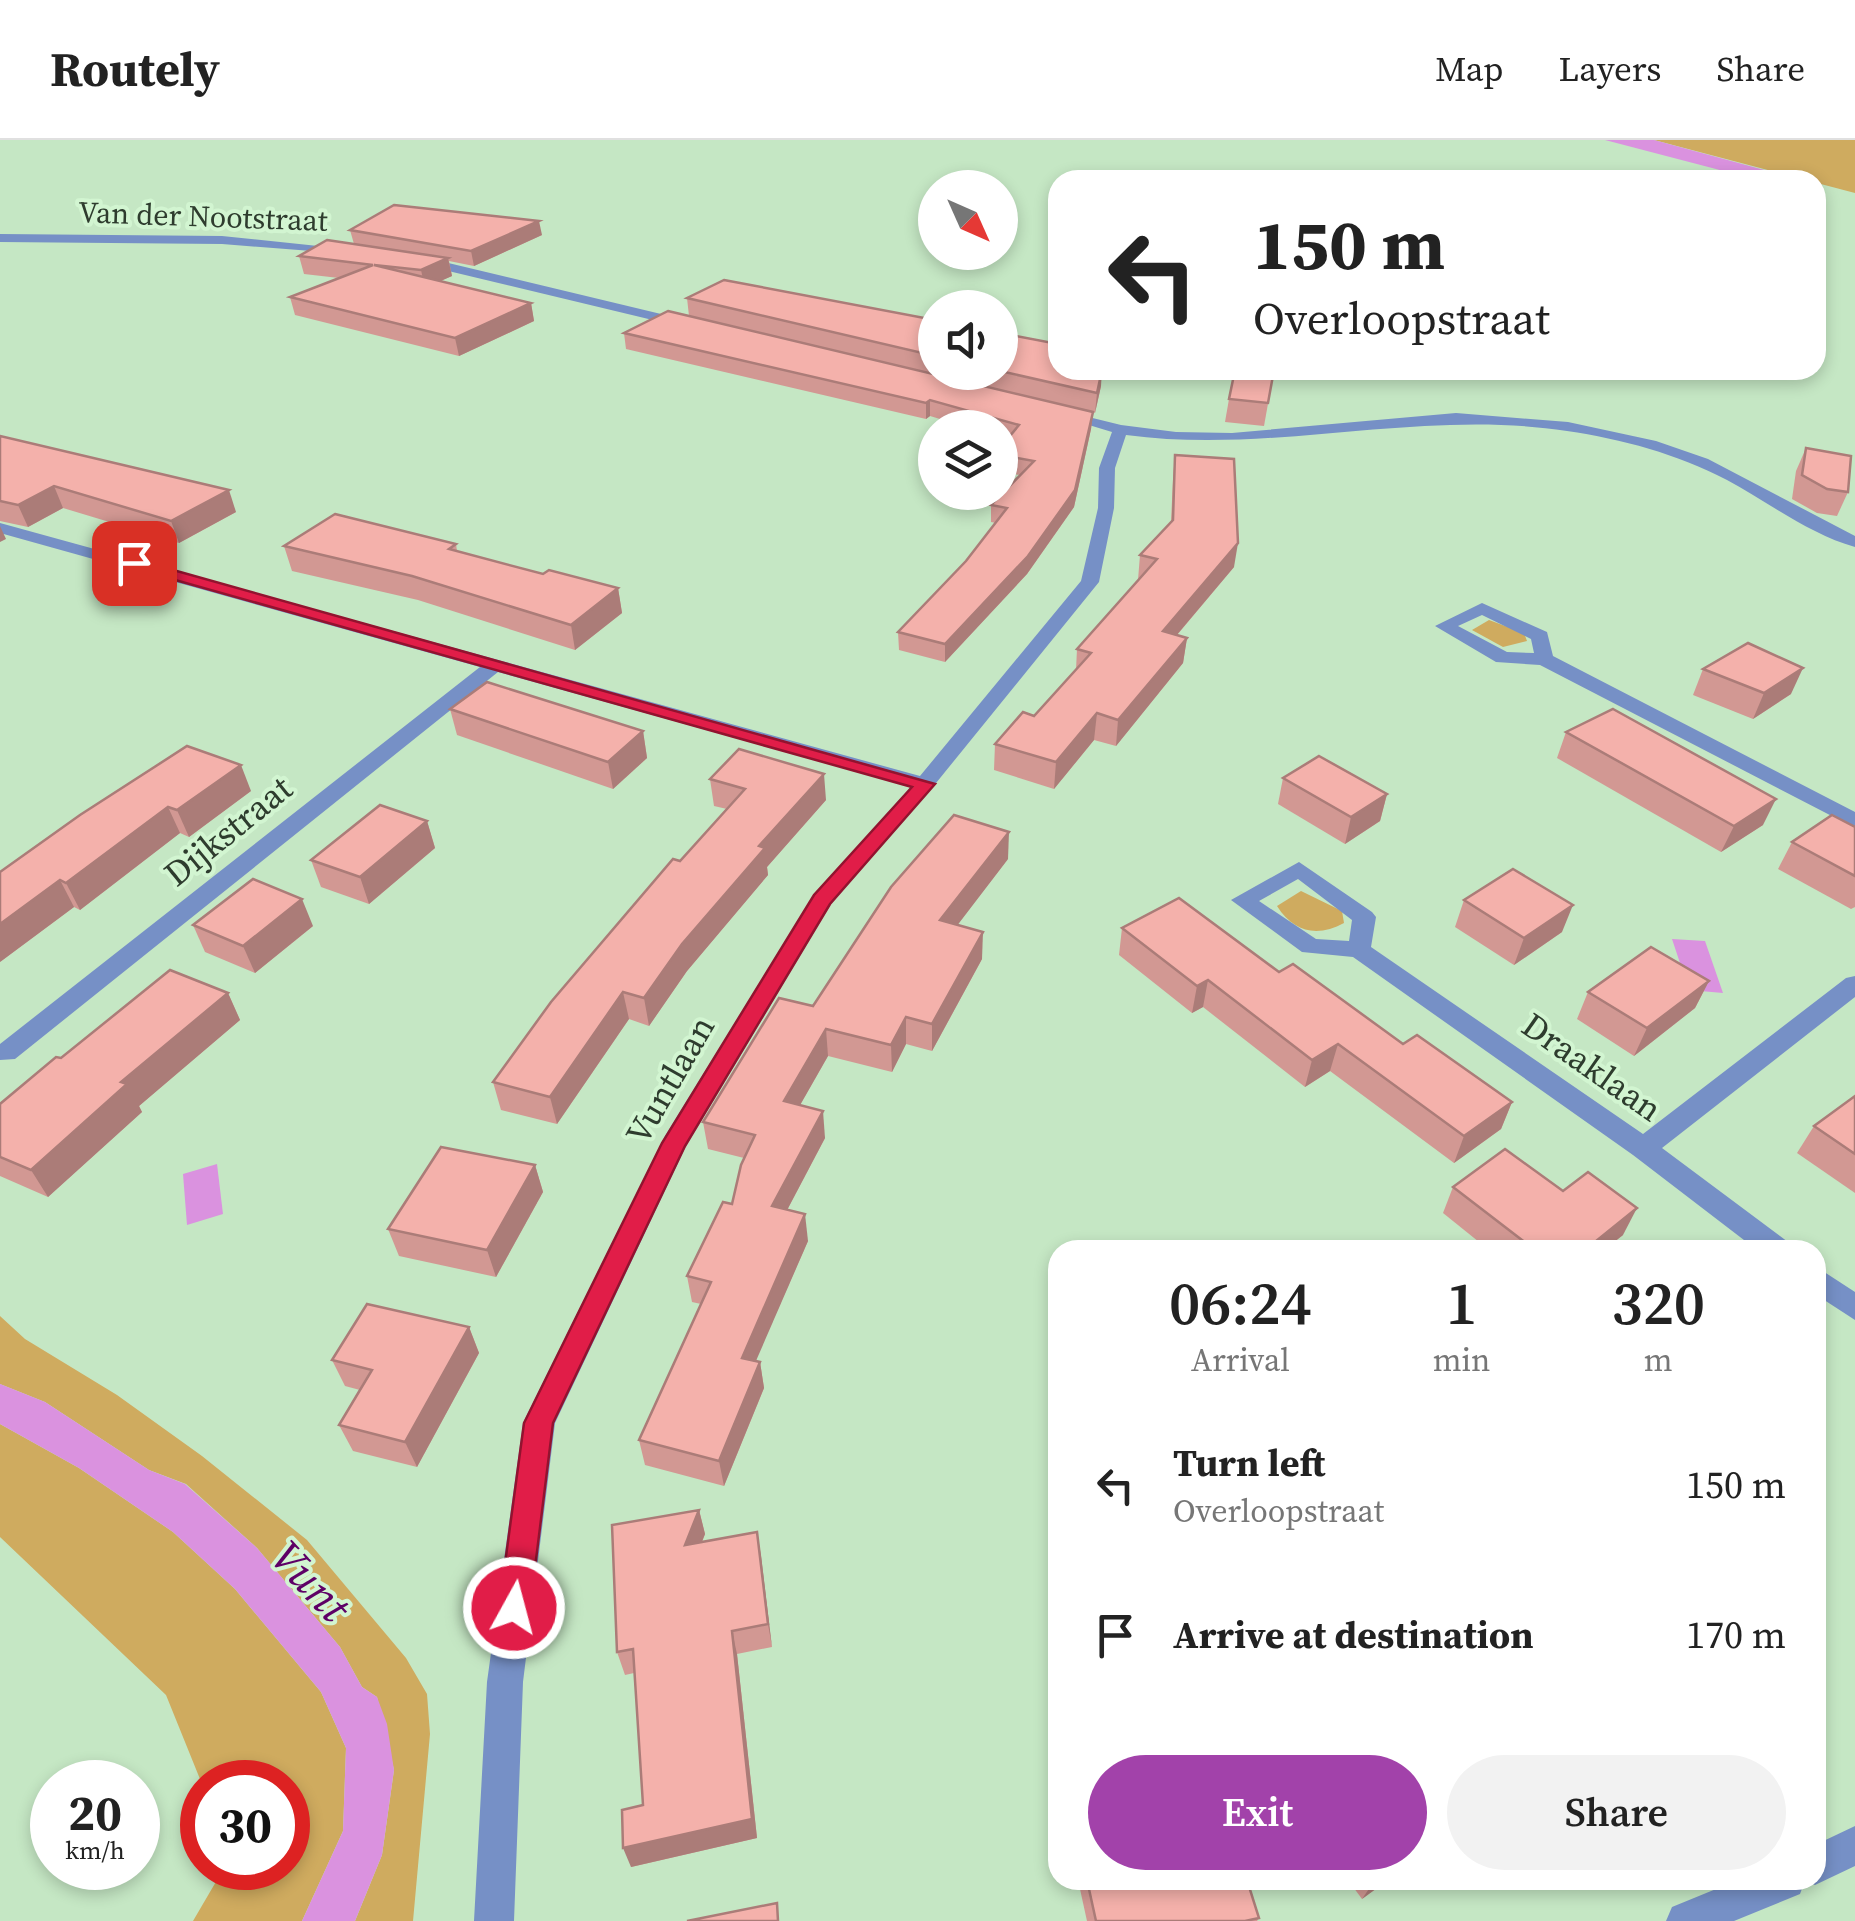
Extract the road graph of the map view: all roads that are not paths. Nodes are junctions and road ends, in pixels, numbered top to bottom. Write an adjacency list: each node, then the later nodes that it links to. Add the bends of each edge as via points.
1 (0, 238): 2 (street, Van der Nootstraat, via 222,240)
2 (359, 251)
3 (398, 257): 4 (street)
4 (697, 327)
5 (1046, 406): 6 (street)
6 (1120, 430): 8 (street, via 1211,440 1440,418 1514,420 1660,448 1724,472); 11 (street, Vuntlaan, via 1090,582)
7 (0, 528): 10 (street)
8 (1855, 542)
9 (1544, 658): 9 (street, via 1540,636 1482,608 1444,626 1502,658); 12 (street)
10 (494, 664): 11 (street); 15 (street, Dijkstraat)
11 (925, 784): 23 (street, Vuntlaan, via 822,900 684,1127 538,1423 505,1682)
12 (1855, 822)
13 (1359, 950): 13 (street, Draaklaan, via 1364,917 1299,870 1242,900 1310,946); 16 (street, Draaklaan)
14 (1855, 984): 16 (street)
15 (6, 1053)
16 (1642, 1148): 17 (street, Draaklaan)
17 (1765, 1240)
18 (1826, 1286): 19 (street)
19 (1855, 1308)
20 (1855, 1845): 21 (street)
21 (1826, 1860)
22 (1762, 1890): 24 (street)
23 (494, 1921)
24 (1686, 1921)

